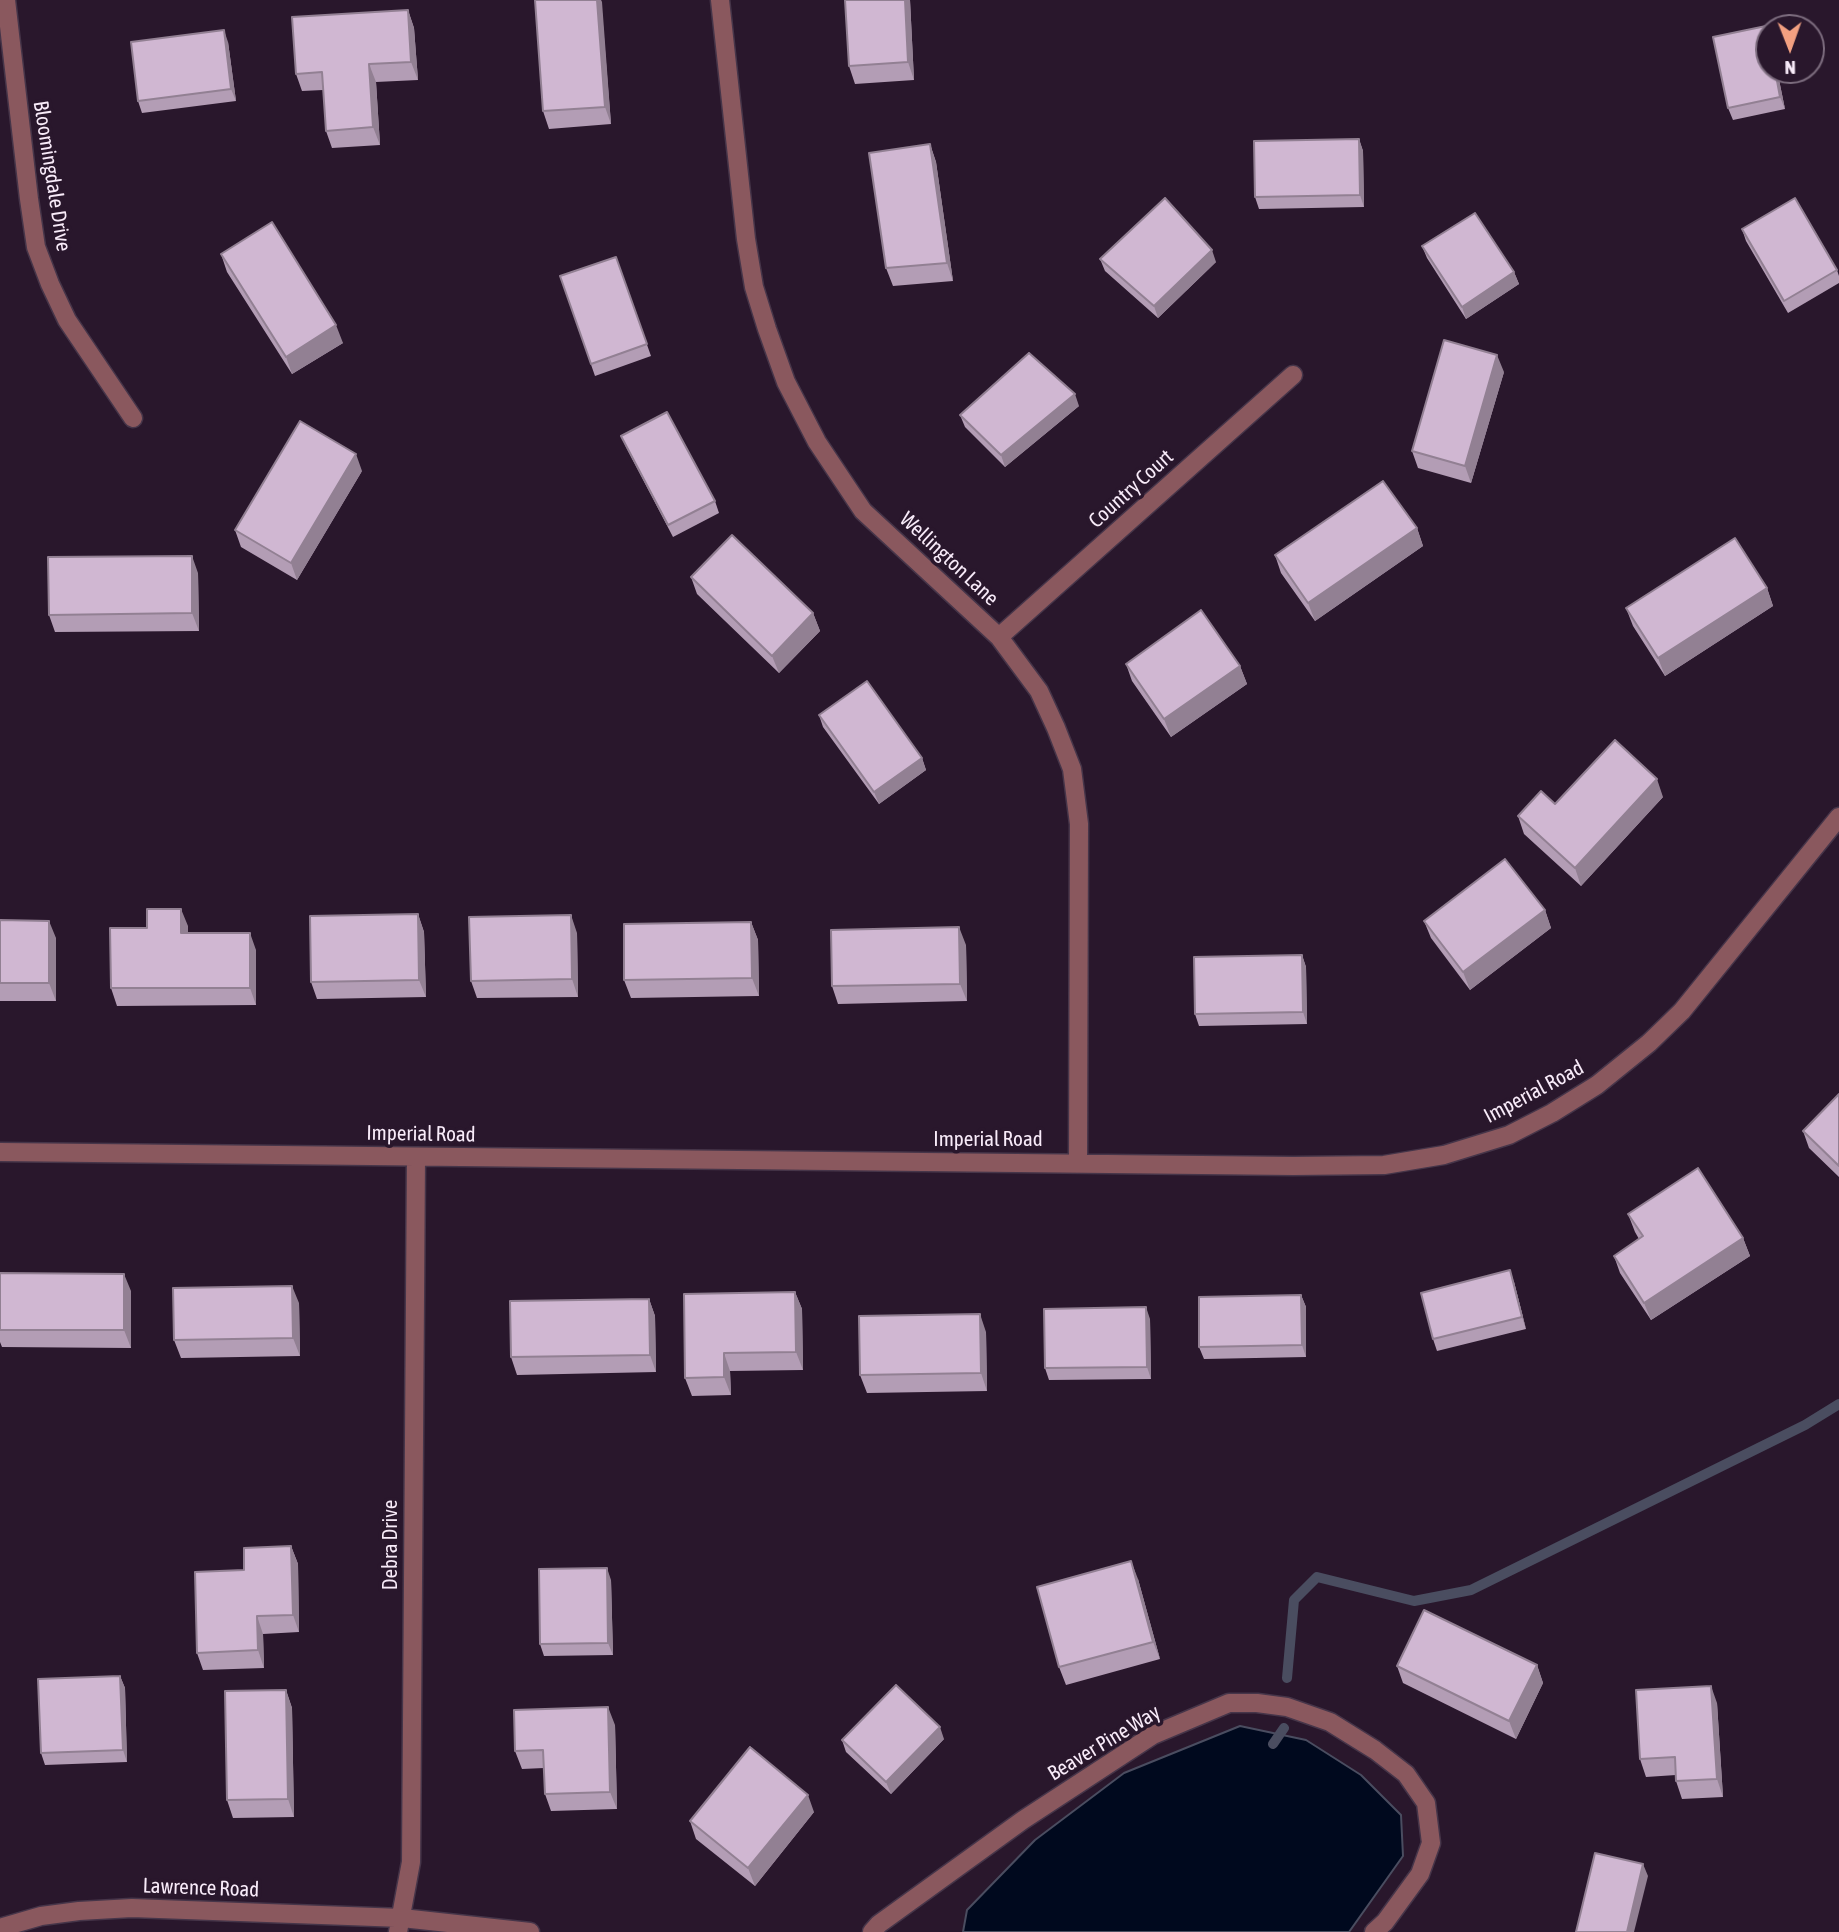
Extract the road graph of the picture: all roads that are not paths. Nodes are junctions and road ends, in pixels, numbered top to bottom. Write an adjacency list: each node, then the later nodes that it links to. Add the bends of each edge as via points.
1 (6, 0): 4 (street, Bloomingdale Drive, via 36,247 66,320)
2 (720, 0): 5 (street, Wellington Lane, via 754,287 786,382 817,442 863,511)
3 (1293, 375): 5 (street, Country Court)
4 (133, 418)
5 (999, 637): 9 (street, Wellington Lane, via 1039,691 1072,769 1079,824)
6 (1839, 817): 9 (street, Imperial Road, via 1682,1011 1649,1043 1597,1085 1509,1135 1444,1156 1384,1165)
7 (0, 1152): 8 (street, Imperial Road)
8 (416, 1157): 9 (street, Imperial Road); 10 (street, Debra Drive, via 411,1863)
9 (1077, 1162)
10 (400, 1925): 11 (street, Lawrence Road, via 132,1908 54,1914); 12 (street)
11 (0, 1927)
12 (530, 1932)
13 (872, 1932): 14 (street, Beaver Pine Way, via 1023,1820 1153,1735 1229,1703 1243,1703 1287,1707 1330,1722 1406,1774 1426,1803 1431,1843 1420,1874)
14 (1374, 1932)

